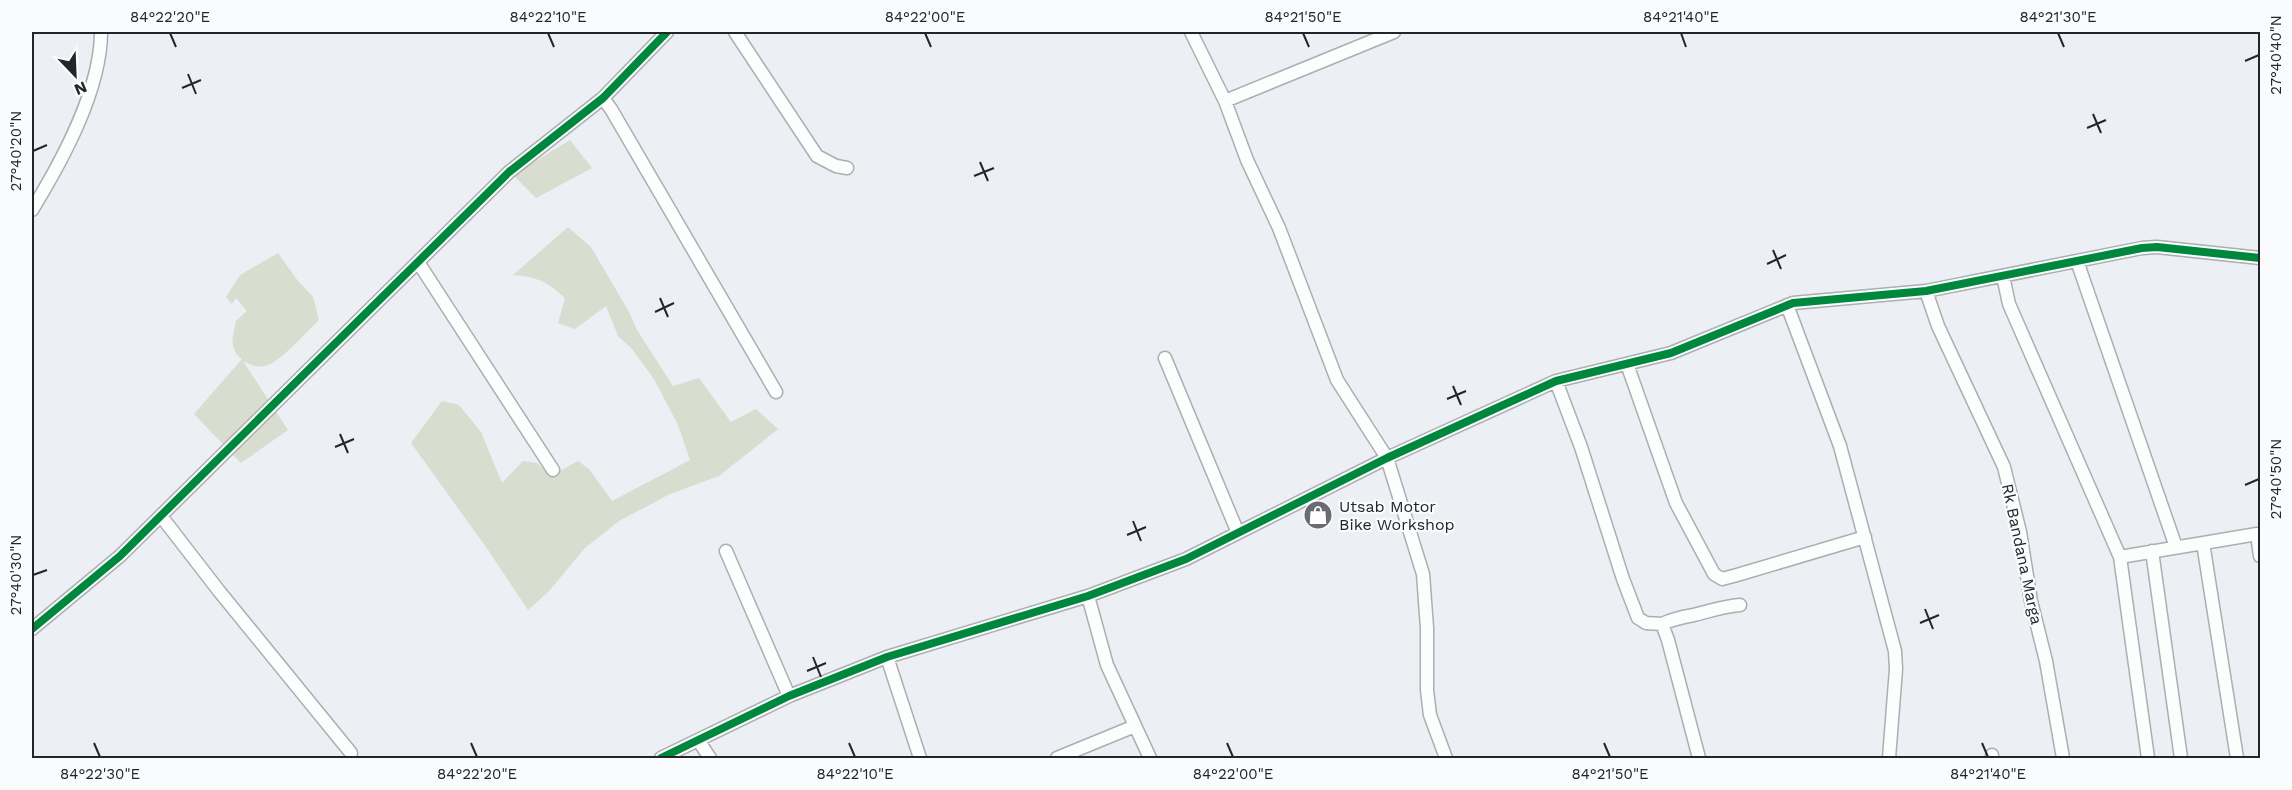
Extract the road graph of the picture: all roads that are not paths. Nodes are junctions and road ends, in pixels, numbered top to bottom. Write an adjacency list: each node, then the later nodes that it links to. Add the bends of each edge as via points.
1 (101, 32): 9 (street, via 91,96)
2 (667, 32): 6 (street)
3 (735, 32): 8 (street, via 817,156)
4 (1191, 32): 7 (street)
5 (1394, 32): 7 (street)
6 (603, 98): 12 (street, via 509,172); 19 (street)
7 (1225, 101): 20 (street, via 1337,380)
8 (847, 168)
9 (32, 210)
10 (2260, 258): 11 (street, via 2157,247)
11 (2077, 261): 13 (street); 26 (street)
12 (418, 262): 21 (street); 22 (street)
13 (2003, 276): 14 (street); 29 (street, via 2009,304)
14 (1926, 291): 15 (street); 48 (street, Rk Bandana Marga, via 1938,326 2004,467)
15 (1787, 305): 17 (street, via 1671,353); 24 (street, via 1840,446)
16 (1165, 358): 23 (street)
17 (1627, 364): 18 (street); 24 (street, via 1676,503 1714,574 1722,579)
18 (1556, 381): 20 (street); 33 (street, via 1638,618 1646,624)
19 (776, 392)
20 (1387, 458): 23 (street); 45 (street, via 1423,573 1430,715)
21 (553, 470)
22 (161, 516): 34 (street, via 120,556); 39 (street)
23 (1239, 533): 31 (street, via 1186,559)
24 (1865, 537): 47 (street, via 1895,651)
25 (2203, 543): 26 (street); 30 (street, via 2257,534); 51 (street)
26 (2176, 548): 28 (street)
27 (726, 551): 36 (street)
28 (2152, 551): 29 (street); 50 (street)
29 (2120, 556): 49 (street)
30 (2260, 556)
31 (1088, 596): 35 (street); 37 (street, via 1107,665)
32 (1740, 605): 33 (street, via 1677,617)
33 (1662, 624): 46 (street)
34 (32, 629)
35 (887, 657): 36 (street); 42 (street)
36 (789, 696): 38 (street)
37 (1135, 726): 43 (street); 44 (street)
38 (698, 740): 40 (street); 41 (street)
39 (351, 753)
40 (661, 759)
41 (710, 759)
42 (920, 759)
43 (1057, 759)
44 (1150, 759)
45 (1446, 759)
46 (1699, 759)
47 (1889, 759)
48 (2063, 759)
49 (2148, 759)
50 (2181, 759)
51 (2237, 759)

